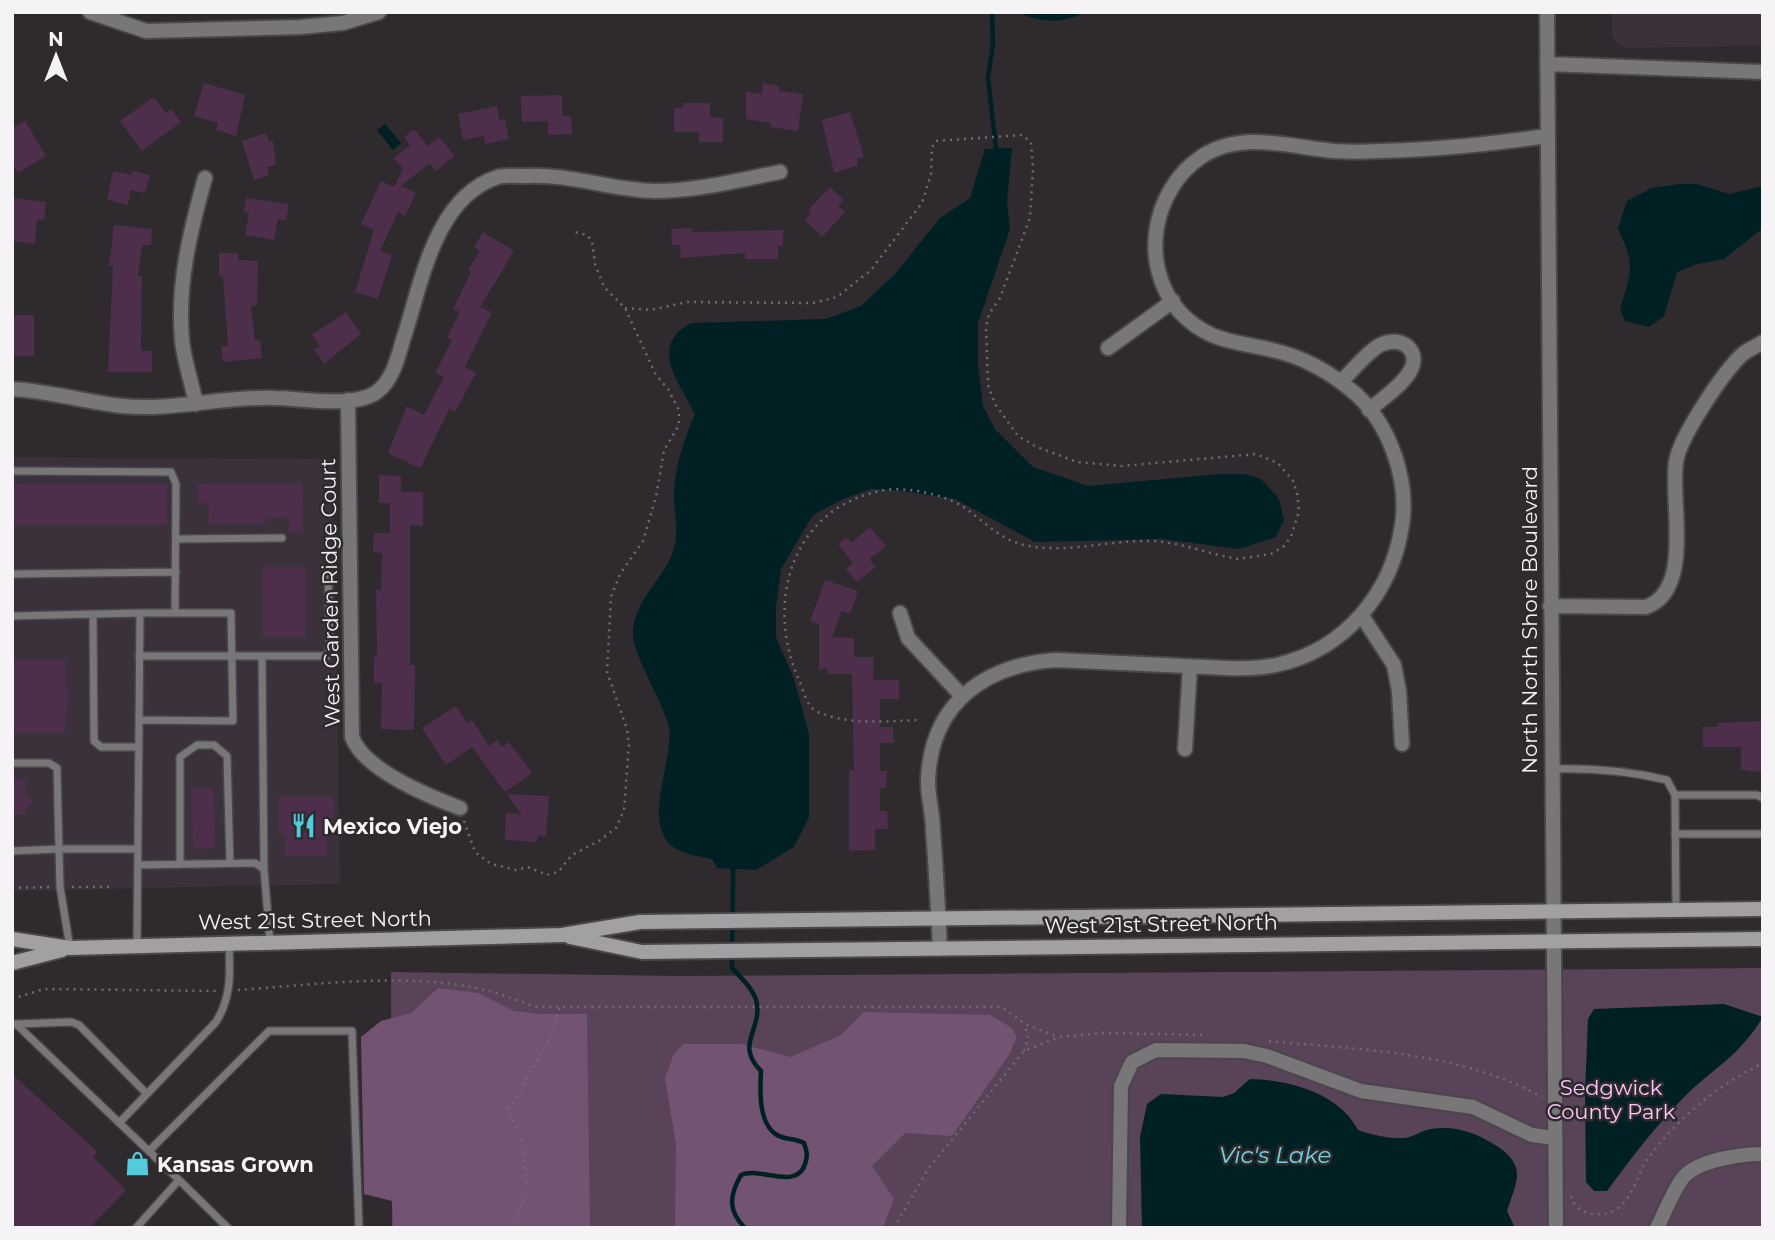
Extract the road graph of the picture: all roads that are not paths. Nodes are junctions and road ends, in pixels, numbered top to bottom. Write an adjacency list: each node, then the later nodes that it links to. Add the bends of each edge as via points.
1 (90, 12): 2 (street, via 146,31 300,27 343,23)
2 (379, 12)
3 (1547, 12): 4 (street, North North Shore Boulevard)
4 (1547, 64): 5 (street); 6 (street, North North Shore Boulevard)
5 (1763, 72)
6 (1547, 136): 9 (street, via 1466,148 1378,151 1254,142 1203,156 1166,196 1156,226 1156,258 1162,286); 23 (street, North North Shore Boulevard)
7 (780, 172): 14 (street, via 706,187 653,191 559,176 498,177 455,208 437,237 387,381 377,393)
8 (205, 178): 15 (street, via 185,254 181,294 182,342)
9 (1172, 301): 11 (street); 12 (street, via 1217,340 1299,358)
10 (1763, 342): 23 (street, via 1745,352 1726,372 1681,443 1676,462 1675,570 1670,588 1658,602 1646,607)
11 (1108, 348)
12 (1341, 382): 16 (street); 16 (street, via 1380,345 1408,344 1413,354 1411,371)
13 (12, 389): 15 (street, via 122,406)
14 (348, 400): 15 (street, via 231,398); 43 (street, West Garden Ridge Court, via 352,737 356,749 380,768 427,796)
15 (196, 404)
16 (1369, 410): 29 (street, via 1393,450 1405,511 1390,571)
17 (12, 471): 19 (lane, via 171,472 176,484)
18 (282, 538): 19 (lane)
19 (176, 539): 20 (lane)
20 (176, 572): 21 (lane); 25 (lane)
21 (12, 573)
22 (328, 576): 32 (lane, via 327,656)
23 (1550, 606): 40 (street, North North Shore Boulevard)
24 (140, 613): 25 (lane); 27 (lane); 30 (lane)
25 (175, 613): 31 (lane, via 231,613)
26 (900, 613): 34 (street, via 908,638)
27 (93, 614): 28 (lane); 37 (lane, via 94,741 101,747)
28 (12, 616)
29 (1362, 616): 33 (street, via 1335,638 1295,660 1239,668); 36 (street, via 1394,665)
30 (139, 656): 31 (lane); 35 (lane)
31 (233, 656): 32 (lane); 35 (lane, via 233,721)
32 (262, 656): 52 (lane)
33 (1191, 666): 34 (street, via 1031,662 1005,669); 38 (street)
34 (962, 696): 56 (street, via 939,728 928,782)
35 (139, 720): 37 (lane)
36 (1402, 744)
37 (139, 747): 47 (lane)
38 (1185, 749)
39 (12, 763): 46 (lane, via 49,763 57,768)
40 (1551, 769): 41 (lane, via 1635,772 1667,780); 55 (street, North North Shore Boulevard)
41 (1675, 795): 42 (lane); 44 (lane)
42 (1763, 798)
43 (460, 808)
44 (1675, 834): 45 (lane); 54 (lane)
45 (1763, 834)
46 (59, 849): 47 (lane); 48 (lane); 64 (lane)
47 (138, 849): 51 (lane)
48 (12, 851)
49 (230, 863): 50 (lane); 50 (lane, via 227,756 214,745 197,745 180,757); 52 (lane, via 255,863)
50 (180, 864): 51 (lane)
51 (138, 865): 63 (lane)
52 (264, 869): 61 (lane)
53 (1763, 909): 54 (main road, West 21st Street North)
54 (1676, 910): 55 (main road, West 21st Street North)
55 (1553, 912): 56 (main road, West 21st Street North); 60 (street, North North Shore Boulevard)
56 (938, 917): 57 (main road, West 21st Street North, via 640,922); 65 (street)
57 (562, 935): 61 (main road, West 21st Street North); 65 (main road, West 21st Street North, via 642,952)
58 (12, 939): 64 (main road, West 21st Street North)
59 (1763, 939): 60 (main road, West 21st Street North)
60 (1553, 941): 65 (main road, West 21st Street North); 70 (street, North North Shore Boulevard)
61 (270, 942): 62 (main road, West 21st Street North)
62 (229, 943): 63 (main road, West 21st Street North); 68 (lane, via 226,1004 216,1022)
63 (137, 946): 64 (main road, West 21st Street North)
64 (70, 948): 66 (main road, West 21st Street North)
65 (940, 948)
66 (12, 963)
67 (14, 1024): 68 (lane, via 79,1026); 69 (lane)
68 (146, 1093): 69 (lane)
69 (120, 1122): 71 (lane)
70 (1555, 1138): 77 (street, via 1532,1135 1473,1107 1361,1091 1267,1056 1244,1051 1156,1050 1132,1062 1121,1086); 78 (street, North North Shore Boulevard)
71 (149, 1150): 73 (lane); 76 (lane, via 269,1031 352,1031)
72 (1763, 1154): 79 (street, via 1736,1154 1693,1169 1683,1178)
73 (179, 1180): 74 (lane); 75 (lane)
74 (136, 1228)
75 (228, 1228)
76 (359, 1228)
77 (1119, 1228)
78 (1556, 1228)
79 (1657, 1228)

